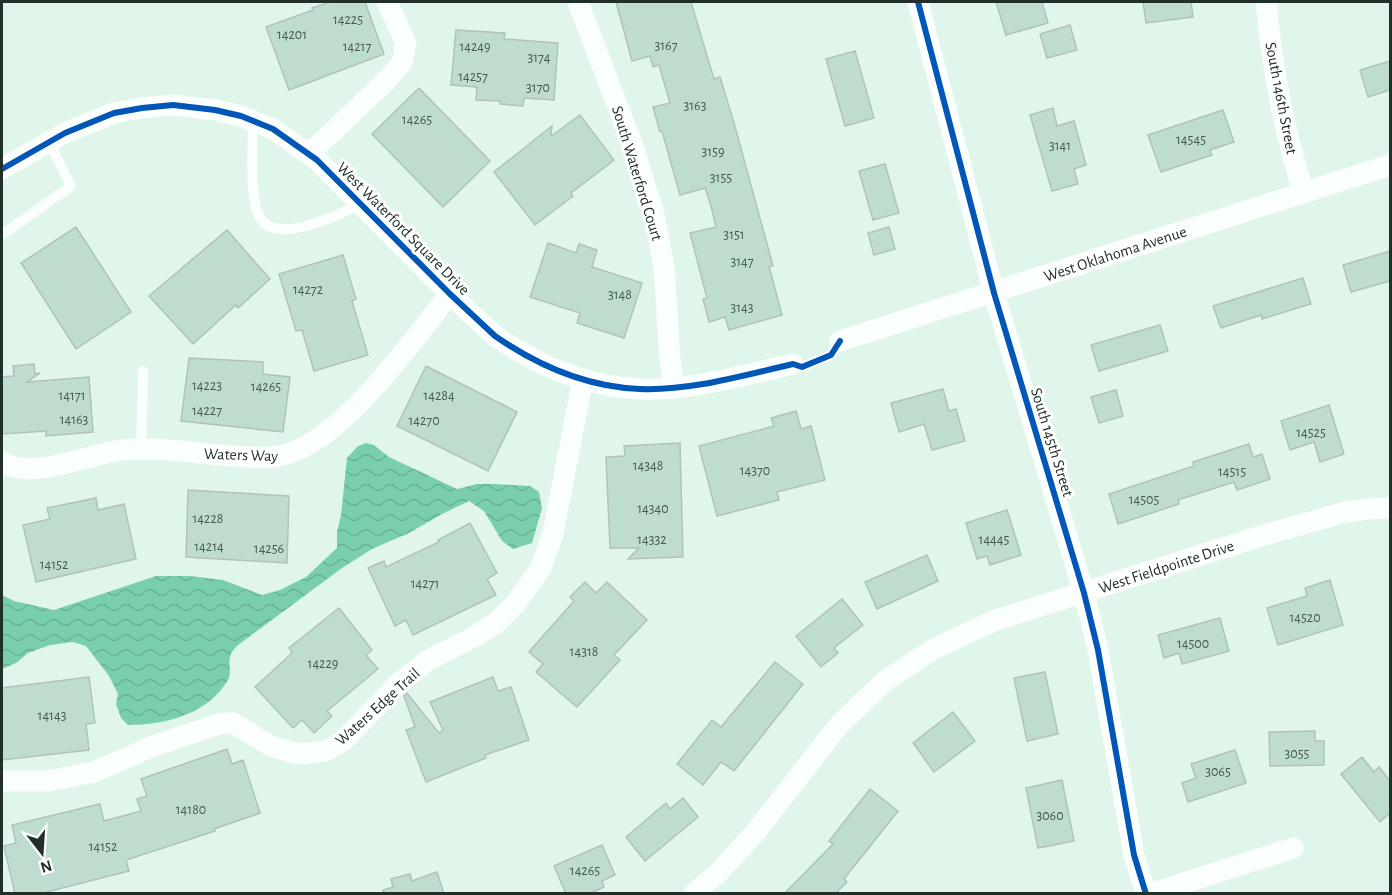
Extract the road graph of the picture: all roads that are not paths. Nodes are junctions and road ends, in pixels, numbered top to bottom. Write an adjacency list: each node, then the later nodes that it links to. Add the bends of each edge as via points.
1 (387, 2): 7 (street, via 406,43 402,63)
2 (578, 2): 19 (street, South Waterford Court, via 634,149 654,214 664,267)
3 (918, 2): 13 (street, South 145th Street)
4 (1266, 2): 10 (street, South 146th Street, via 1282,106)
5 (253, 120): 6 (street, West Waterford Square Drive, via 173,105 142,108 94,120); 7 (street, West Waterford Square Drive); 11 (lane, via 254,201 266,225 275,230 294,229 334,218)
6 (50, 142): 9 (street, West Waterford Square Drive); 12 (lane, via 71,186)
7 (309, 154): 11 (street, West Waterford Square Drive)
8 (1390, 165): 10 (street, West Oklahoma Avenue)
9 (2, 169)
10 (1304, 193): 13 (street, West Oklahoma Avenue)
11 (360, 204): 14 (street, West Waterford Square Drive)
12 (2, 235)
13 (994, 292): 15 (street, West Oklahoma Avenue); 23 (street, South 145th Street)
14 (450, 294): 18 (street, West Waterford Square Drive, via 514,349); 20 (street, Waters Way, via 377,383 336,427 309,446 273,457)
15 (840, 341)
16 (794, 364): 19 (street, West Waterford Square Drive)
17 (143, 370): 20 (lane)
18 (583, 379): 19 (street, West Waterford Square Drive, via 641,389); 24 (street, Waters Edge Trail, via 553,533 541,568 496,623 427,662 397,685 343,741 326,751 298,754 272,746 233,723 222,723 94,772 48,781)
19 (674, 387)
20 (141, 450): 21 (street, Waters Way, via 120,450 57,465 22,468)
21 (2, 462)
22 (1390, 508): 23 (street, West Fieldpointe Drive, via 1346,512)
23 (1084, 593): 26 (street, West Fieldpointe Drive, via 993,621 932,650 885,681 839,725 754,834); 27 (street, South 145th Street, via 1098,650 1134,855)
24 (2, 781)
25 (1293, 848): 27 (street)
26 (694, 894)
27 (1148, 894)

